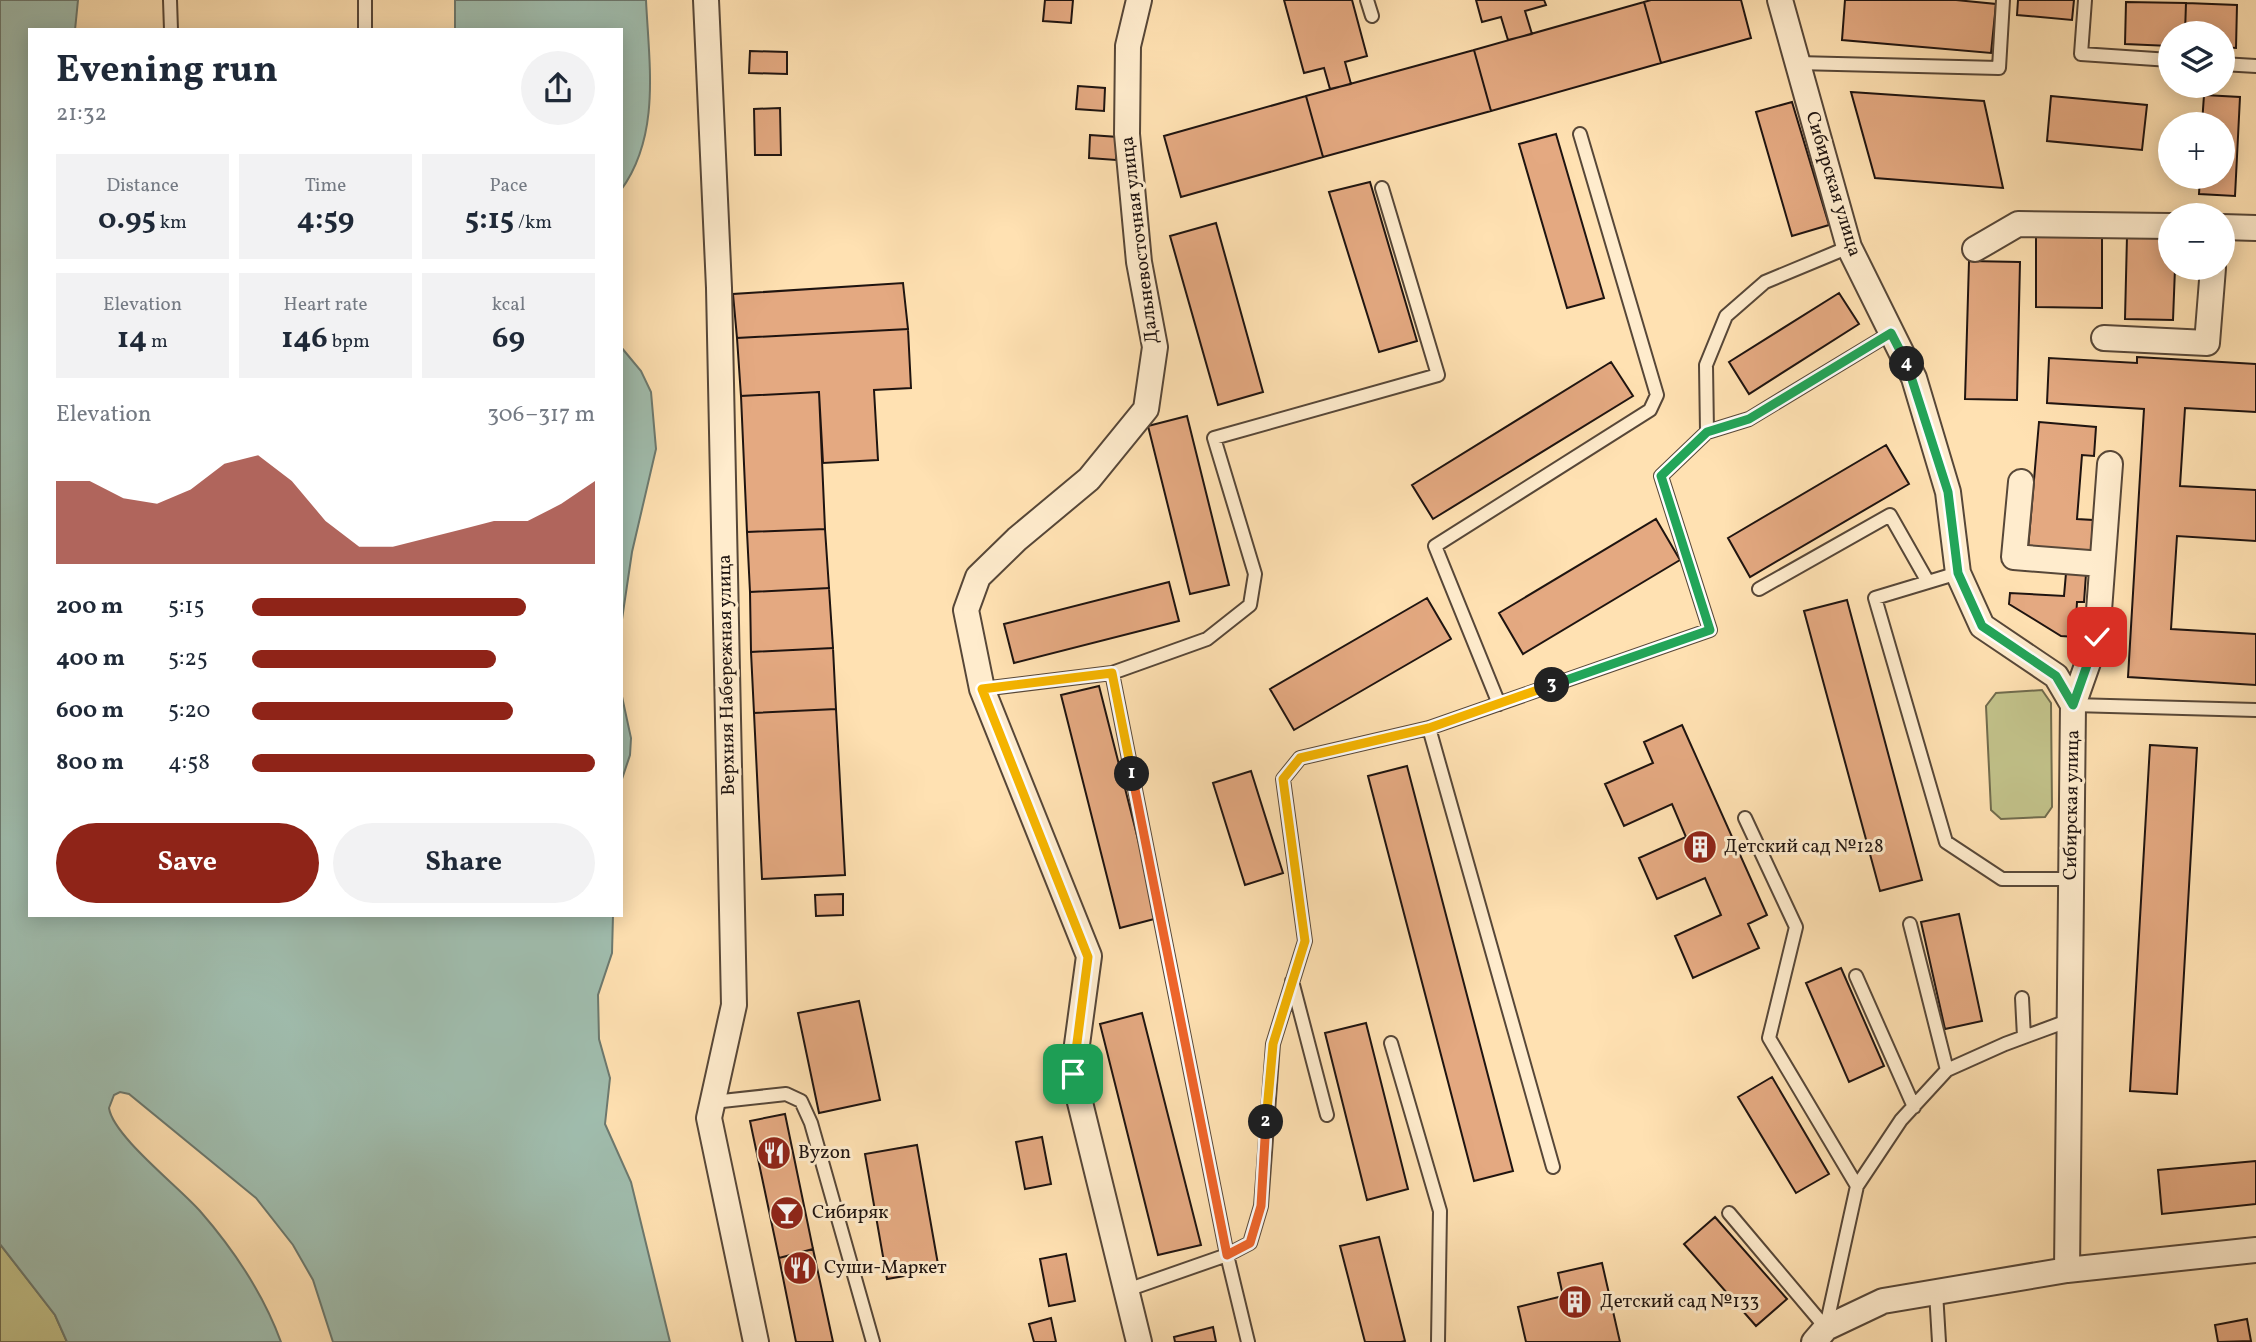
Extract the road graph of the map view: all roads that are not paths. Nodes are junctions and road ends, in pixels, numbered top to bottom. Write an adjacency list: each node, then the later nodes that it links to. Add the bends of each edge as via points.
1 (170, 0): 10 (lane)
2 (365, 0): 11 (lane)
3 (706, 0): 49 (street, Верхняя Набережная улица, via 719,288 733,1004)
4 (1139, 0): 34 (street, Дальневосточная улица, via 1128,46 1127,134 1139,262 1155,347 1146,410 1089,479 978,578 966,610)
5 (1367, 0): 9 (lane)
6 (1780, 0): 13 (street, Сибирская улица)
7 (2003, 0): 13 (lane, via 1999,68)
8 (2085, 0): 12 (lane, via 2081,54)
9 (1372, 16)
10 (171, 28)
11 (365, 28)
12 (2158, 59)
13 (1797, 63): 21 (street, Сибирская улица)
14 (2235, 65): 15 (lane)
15 (2256, 66)
16 (1580, 134): 35 (lane, via 1657,395 1650,410 1435,546)
17 (1382, 188): 33 (lane, via 1438,375 1214,438 1255,574 1250,605 1206,639)
18 (2158, 226): 22 (street, via 2018,224)
19 (2235, 227): 20 (street)
20 (2256, 228)
21 (1849, 247): 24 (street, Сибирская улица); 26 (lane, via 1765,282 1726,316 1706,365)
22 (1975, 249)
23 (2212, 280): 25 (street, via 2207,343)
24 (1891, 333): 26 (lane, via 1749,419); 30 (street, Сибирская улица, via 1913,378 1948,492)
25 (2104, 338)
26 (1707, 432): 35 (lane, via 1661,476 1710,630)
27 (2110, 464): 29 (street)
28 (2021, 482): 29 (street, via 2014,557)
29 (2102, 564): 36 (street, via 2097,637)
30 (1958, 573): 31 (lane); 36 (street, Сибирская улица, via 1982,626 2056,676)
31 (1928, 582): 32 (lane, via 1890,514); 40 (lane, via 1875,598 1946,842 2002,879)
32 (1759, 589)
33 (1112, 673): 34 (lane); 56 (lane)
34 (982, 689): 58 (street, Дальневосточная улица, via 1088,957 1073,1074)
35 (1500, 704): 38 (lane)
36 (2073, 705): 37 (lane); 40 (street, Сибирская улица)
37 (2256, 710)
38 (1429, 728): 43 (lane, via 1300,758 1283,779 1305,941); 52 (lane)
39 (1745, 818): 53 (lane, via 1796,927 1769,1038)
40 (2071, 879): 45 (street, Сибирская улица)
41 (1910, 924): 48 (lane)
42 (1856, 976): 50 (lane)
43 (1292, 981): 51 (lane); 56 (lane, via 1273,1044 1261,1206 1250,1243)
44 (2022, 998): 46 (lane)
45 (2070, 1020): 46 (lane); 57 (street, Сибирская улица)
46 (2024, 1037): 48 (lane)
47 (1391, 1043): 65 (lane, via 1440,1211)
48 (1947, 1070): 50 (lane)
49 (713, 1102): 61 (street, Верхняя Набережная улица, via 709,1118); 62 (lane, via 786,1094 801,1101)
50 (1914, 1107): 53 (lane)
51 (1327, 1115)
52 (1553, 1167)
53 (1857, 1186): 60 (lane)
54 (1729, 1213): 60 (lane)
55 (2256, 1250): 57 (street)
56 (1227, 1255): 58 (lane); 64 (lane)
57 (2067, 1270): 59 (street)
58 (1127, 1290): 63 (street, Дальневосточная улица)
59 (1936, 1292): 60 (street, via 1883,1301); 66 (lane)
60 (1820, 1335)
61 (756, 1342)
62 (873, 1342)
63 (1139, 1342)
64 (1248, 1342)
65 (1438, 1342)
66 (1939, 1342)

